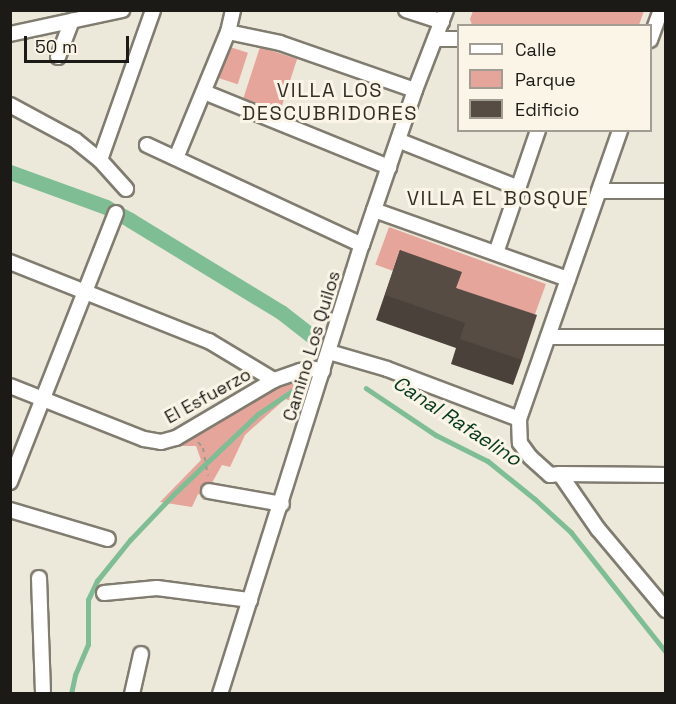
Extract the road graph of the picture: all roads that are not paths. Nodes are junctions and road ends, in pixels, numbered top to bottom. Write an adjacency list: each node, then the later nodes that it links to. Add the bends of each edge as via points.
1 (122, 10): 7 (street)
2 (153, 10): 22 (street)
3 (233, 10): 8 (street)
4 (406, 10): 6 (street)
5 (661, 10): 12 (street)
6 (444, 16): 10 (street, Camino Los Quilos)
7 (72, 21): 9 (street); 13 (street)
8 (228, 32): 14 (street, via 280,43); 15 (street)
9 (10, 34)
10 (435, 39): 11 (street); 14 (street, Camino Los Quilos)
11 (457, 39)
12 (652, 39)
13 (58, 57)
14 (415, 90): 19 (street, Camino Los Quilos)
15 (204, 92): 21 (street); 23 (street)
16 (10, 105): 22 (street, via 50,124)
17 (537, 132): 24 (street)
18 (619, 132): 26 (street)
19 (400, 141): 23 (street, Camino Los Quilos); 24 (street)
20 (147, 145): 21 (street)
21 (176, 158): 30 (street)
22 (100, 160): 25 (street)
23 (390, 167): 28 (street, Camino Los Quilos)
24 (519, 188): 31 (street)
25 (126, 189)
26 (599, 191): 27 (street); 33 (street)
27 (666, 191)
28 (374, 210): 30 (street, Camino Los Quilos); 31 (street)
29 (116, 213): 34 (street)
30 (362, 245): 37 (street, Camino Los Quilos)
31 (496, 253): 33 (street)
32 (10, 262): 34 (street)
33 (568, 279): 36 (street)
34 (85, 293): 39 (street, via 209,341); 41 (street)
35 (666, 336): 36 (street)
36 (548, 337): 42 (street)
37 (329, 352): 38 (street, Camino Los Quilos); 42 (street, via 387,369)
38 (323, 371): 39 (street, El Esfuerzo, via 300,371); 47 (street, Camino Los Quilos)
39 (274, 380): 41 (street, El Esfuerzo, via 176,438 161,442 144,439)
40 (10, 386): 41 (street, El Esfuerzo)
41 (43, 399): 45 (street)
42 (519, 419): 43 (street, via 520,443 530,457 550,475)
43 (560, 474): 44 (street); 53 (street, via 598,529)
44 (666, 475)
45 (10, 482)
46 (209, 491): 47 (street)
47 (282, 504): 52 (street, Camino Los Quilos)
48 (10, 510): 49 (street)
49 (108, 539)
50 (39, 578): 55 (street)
51 (104, 592): 52 (street, via 157,588)
52 (250, 600): 57 (street, Camino Los Quilos)
53 (666, 610)
54 (141, 654): 56 (street)
55 (43, 693)
56 (132, 693)
57 (220, 693)

